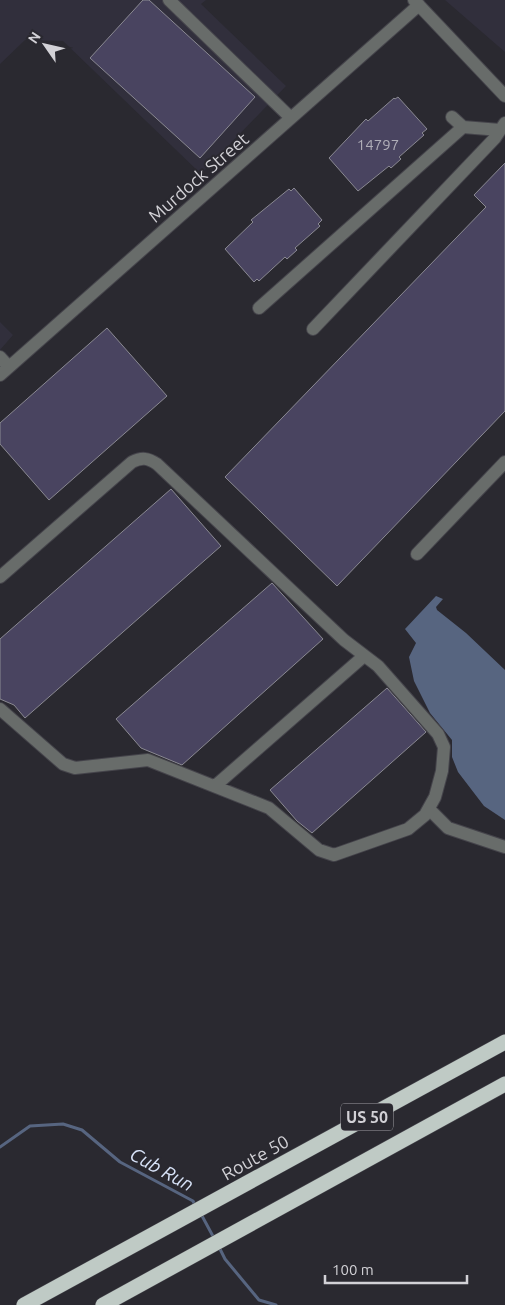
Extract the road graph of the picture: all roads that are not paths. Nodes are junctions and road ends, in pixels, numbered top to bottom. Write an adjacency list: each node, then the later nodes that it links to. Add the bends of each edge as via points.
1 (175, 2): 5 (street)
2 (416, 3): 3 (street); 5 (street, Murdock Street)
3 (505, 96)
4 (452, 117): 6 (street)
5 (291, 118): 11 (street, Murdock Street)
6 (463, 127): 7 (street); 8 (street)
7 (502, 127): 9 (street)
8 (259, 308)
9 (313, 329)
10 (0, 357): 11 (street)
11 (4, 371)
12 (505, 462): 13 (street)
13 (417, 554)
14 (0, 577): 15 (street, via 132,462 139,458 148,459 158,464)
15 (364, 656): 17 (street); 18 (street, via 378,666 442,741 442,771)
16 (0, 709): 17 (street, via 63,764 75,768 148,760)
17 (215, 786): 18 (street, via 269,808 319,850 334,855 408,829)
18 (430, 810): 19 (street, via 448,828)
19 (505, 847)
20 (505, 1042): 22 (highway, Route 50 / US 50)
21 (505, 1084): 23 (highway, US 50)
22 (24, 1305)
23 (102, 1305)

